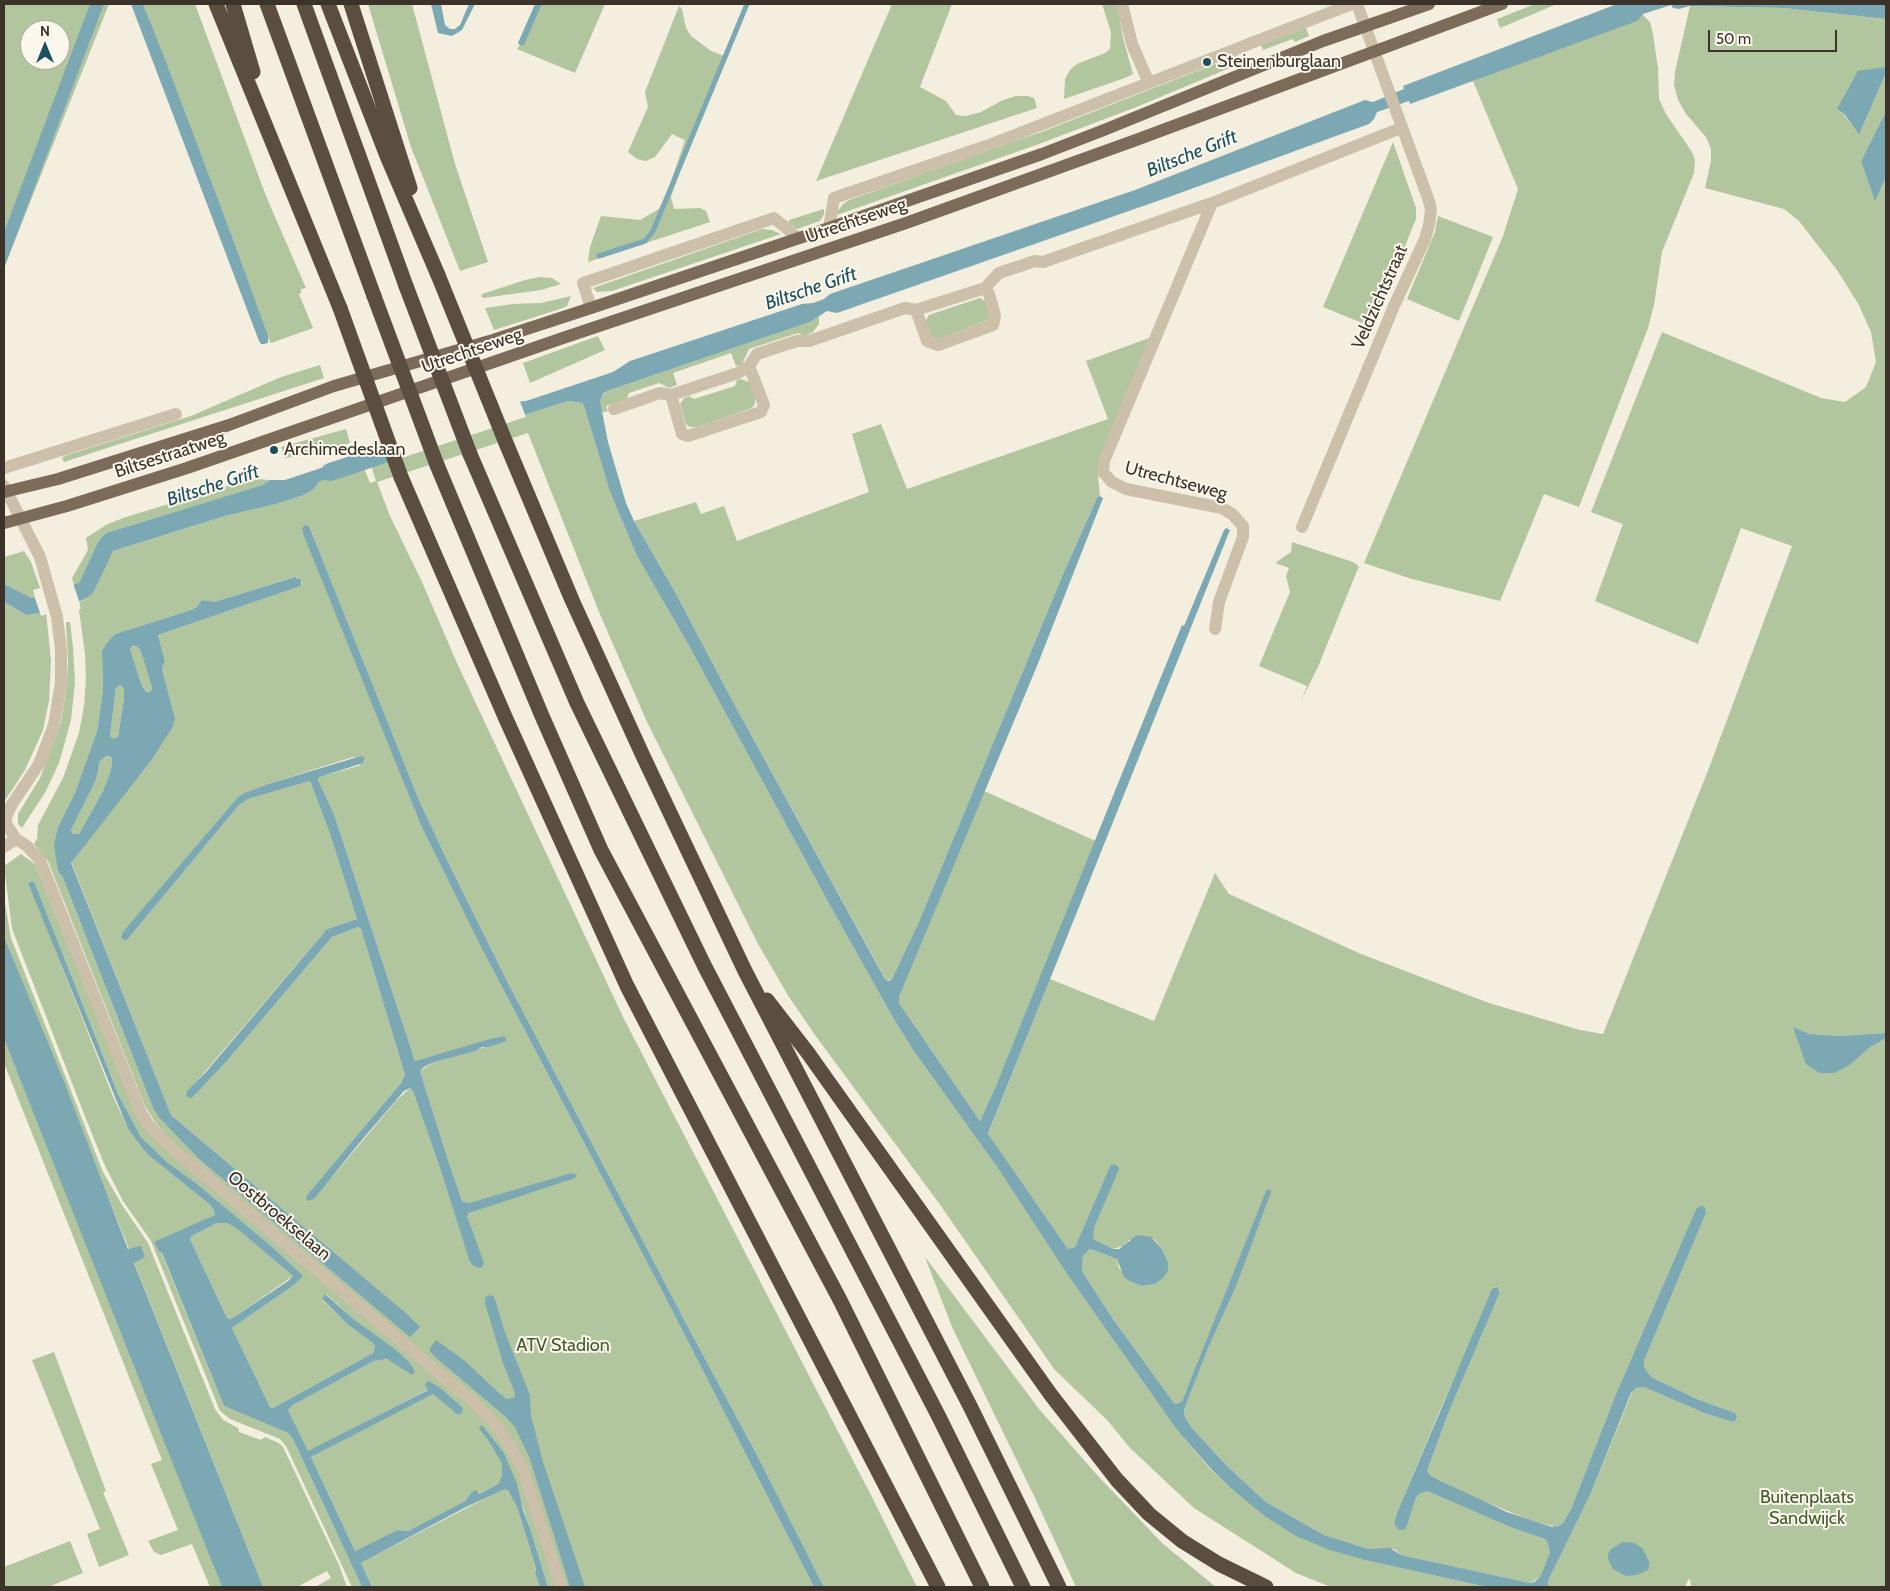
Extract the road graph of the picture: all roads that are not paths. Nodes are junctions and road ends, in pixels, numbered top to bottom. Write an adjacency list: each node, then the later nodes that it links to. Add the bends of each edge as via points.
1 (216, 4): 16 (highway)
2 (233, 4): 16 (highway)
3 (267, 4): 41 (highway, bridge, via 437,465 601,850 840,1300)
4 (304, 4): 42 (highway, bridge, via 470,454 577,703 700,956)
5 (328, 4): 20 (highway)
6 (351, 4): 20 (highway)
7 (1122, 4): 14 (street, via 1132,44)
8 (1352, 4): 14 (street, Utrechtseweg)
9 (1356, 4): 12 (street)
10 (1429, 4): 12 (main road, Utrechtseweg)
11 (1502, 4): 13 (main road, Utrechtseweg)
12 (1365, 27): 13 (street); 18 (main road, Utrechtseweg, via 1248,70 1042,154)
13 (1374, 52): 15 (street, Veldzichtstraat); 28 (main road, Utrechtseweg, via 906,223)
14 (1149, 83): 18 (street, Utrechtseweg, via 989,145 834,198)
15 (1401, 128): 17 (street); 34 (street, Veldzichtstraat, via 1430,201 1429,225)
16 (277, 150): 40 (highway, bridge, via 340,308 401,477 627,986)
17 (1212, 203): 21 (street, via 1043,262 1035,261 999,273); 35 (street, Utrechtseweg, via 1104,461 1103,472 1112,482 1126,489 1222,508 1243,526 1243,537 1219,602)
18 (829, 228): 19 (main road, Utrechtseweg)
19 (798, 238): 22 (main road, Utrechtseweg); 22 (street, Utrechtseweg, via 774,218 583,283)
20 (438, 275): 38 (highway, bridge, via 572,600)
21 (985, 288): 23 (street); 23 (street, via 996,315 993,325 938,345 927,341)
22 (591, 308): 25 (main road, Utrechtseweg)
23 (916, 310): 24 (street, via 904,308 809,341 797,341 757,354)
24 (750, 366): 26 (street); 26 (street, via 764,405 761,412 688,436 682,434)
25 (334, 386): 31 (main road, Biltsestraatweg, via 229,425 58,479)
26 (671, 395): 27 (street, via 660,393)
27 (614, 409)
28 (345, 413): 32 (main road, Biltsestraatweg, via 187,468)
29 (176, 414): 30 (street)
30 (4, 468)
31 (5, 490): 32 (street)
32 (20, 518): 33 (main road, Biltsestraatweg); 36 (street, via 40,557 57,617 61,682 54,725 39,764 6,817 6,824)
33 (4, 523)
34 (1302, 527)
35 (1215, 629)
36 (16, 839): 37 (street); 39 (street, Oostbroekselaan, via 40,860 141,1112 149,1124 166,1143 472,1401 500,1430 522,1467)
37 (4, 847)
38 (744, 971): 43 (highway, via 970,1406); 44 (highway, via 808,1053 1051,1395 1118,1480 1149,1514 1182,1541)
39 (561, 1587)
40 (937, 1587)
41 (982, 1587)
42 (1024, 1587)
43 (1059, 1587)
44 (1266, 1587)

